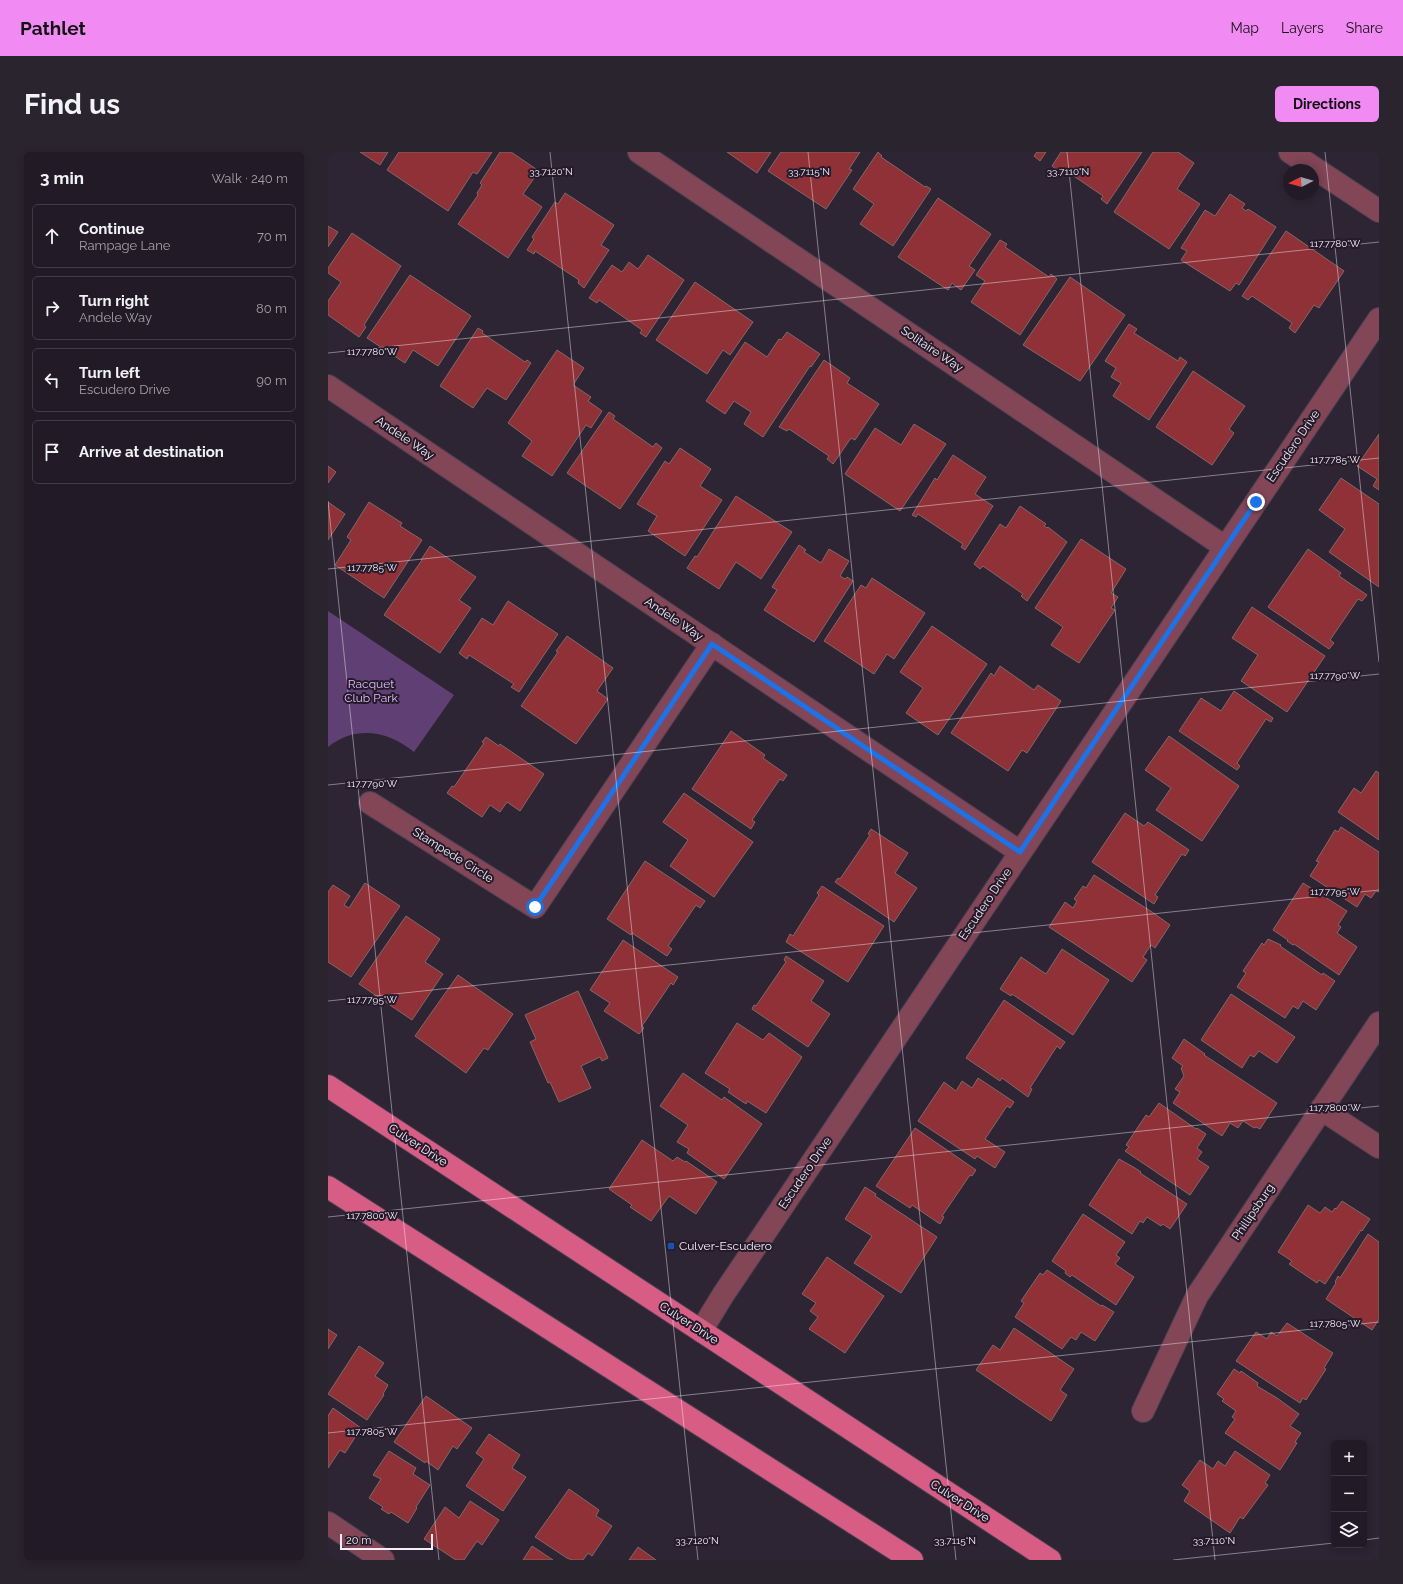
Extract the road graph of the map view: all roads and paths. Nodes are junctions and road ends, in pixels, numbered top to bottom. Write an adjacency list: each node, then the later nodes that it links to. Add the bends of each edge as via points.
1 (639, 152): 6 (street, Solitaire Way)
2 (1290, 152): 3 (street)
3 (1379, 211)
4 (1379, 319): 6 (street, Escudero Drive)
5 (328, 386): 7 (street, Andele Way)
6 (1225, 547): 9 (street, Escudero Drive)
7 (712, 644): 8 (street, Stampede Circle, via 535,907); 9 (street, Andele Way)
8 (370, 803)
9 (1020, 852): 15 (street, Escudero Drive)
10 (1379, 1022): 12 (street, Phillipsburg)
11 (328, 1086): 15 (main road, Culver Drive)
12 (1321, 1109): 13 (street); 16 (street, Phillipsburg, via 1197,1296)
13 (1379, 1147)
14 (328, 1187): 19 (main road)
15 (701, 1331): 20 (main road, Culver Drive)
16 (1143, 1411)
17 (328, 1523): 18 (street)
18 (383, 1560)
19 (912, 1560)
20 (1050, 1560)

